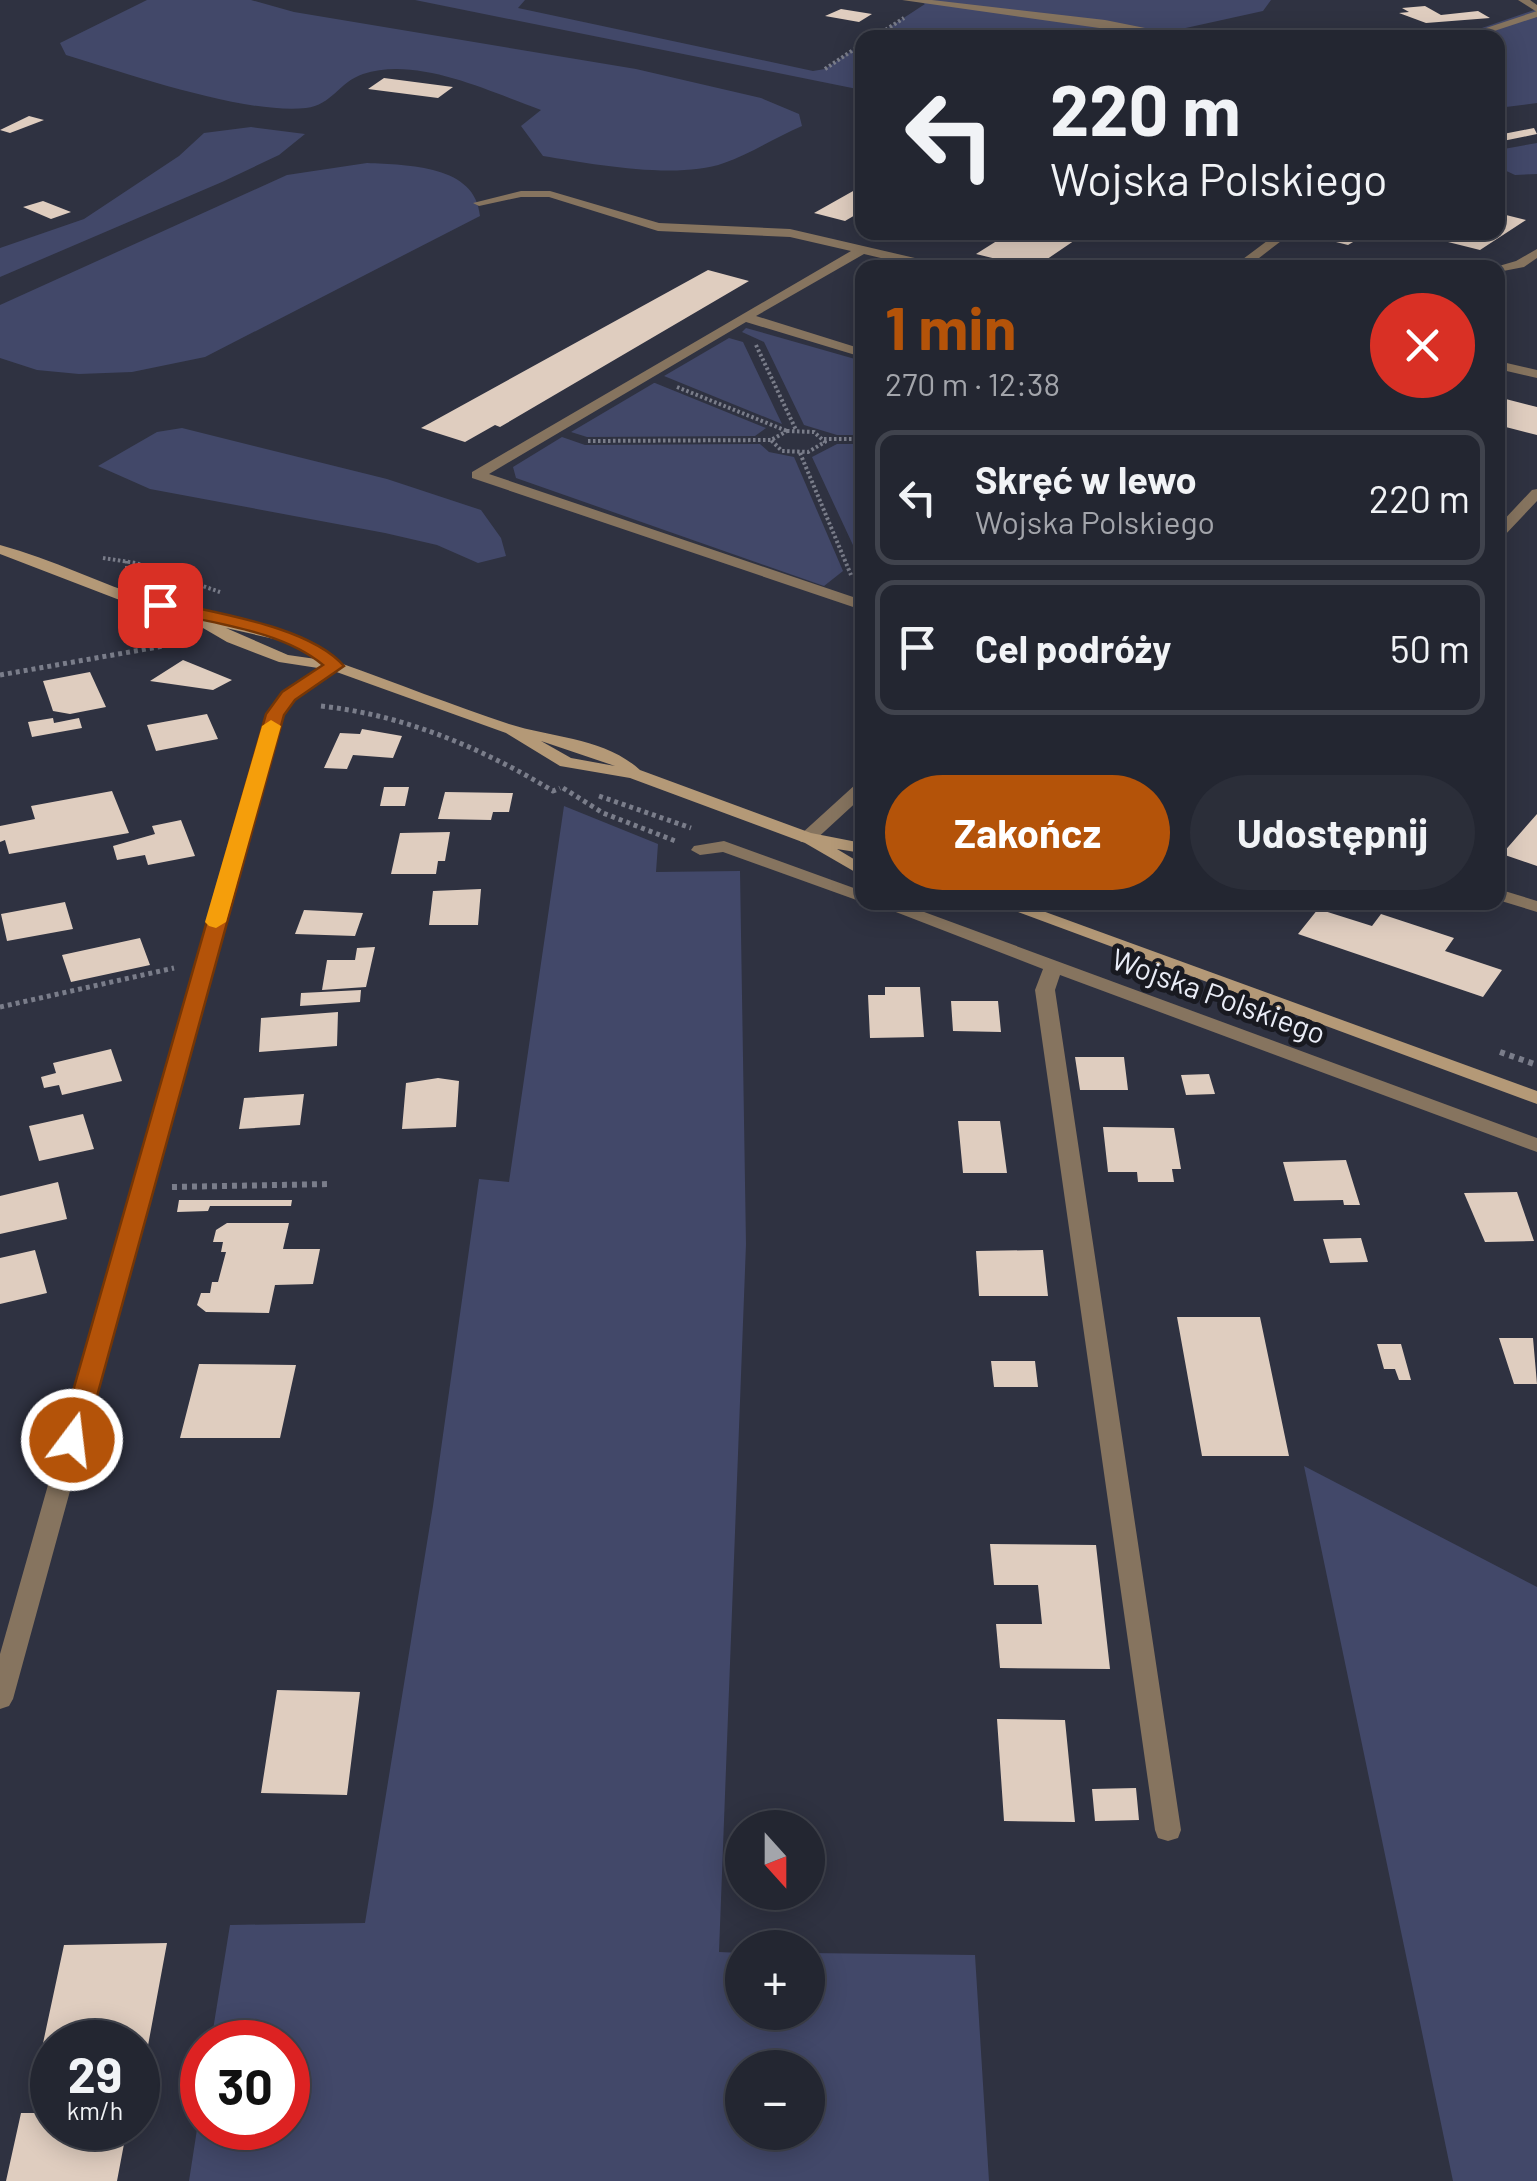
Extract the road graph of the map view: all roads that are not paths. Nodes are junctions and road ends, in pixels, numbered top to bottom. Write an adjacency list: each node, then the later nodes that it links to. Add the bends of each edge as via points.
1 (907, 0): 3 (street)
2 (1532, 5): 4 (street)
3 (1145, 30)
4 (1478, 30)
5 (479, 203): 7 (street, via 550,194 658,227 790,233)
6 (1276, 240): 10 (street)
7 (862, 250): 9 (street); 12 (street)
8 (1537, 253): 11 (street)
9 (906, 260)
10 (1248, 260)
11 (1505, 267)
12 (745, 318): 13 (street); 19 (street, via 477,475)
13 (855, 352)
14 (1505, 366): 15 (street)
15 (1534, 371)
16 (1537, 494): 17 (street)
17 (1505, 527)
18 (0, 549): 20 (main road, via 197,618 285,660)
19 (855, 603)
20 (334, 666): 22 (main road, via 508,729 566,762 634,774); 34 (street, via 288,696 275,714)
21 (855, 794): 22 (street)
22 (807, 838): 23 (main road); 25 (main road)
23 (855, 847)
24 (700, 850): 26 (street, via 724,846)
25 (855, 867)
26 (855, 895)
27 (1505, 896): 28 (street)
28 (1537, 907)
29 (901, 910): 31 (street, Wojska Polskiego)
30 (1021, 910): 32 (main road, Wojska Polskiego)
31 (1054, 966): 33 (street, Wojska Polskiego); 35 (street, via 1045,990)
32 (1537, 1098)
33 (1537, 1145)
34 (0, 1699)
35 (1168, 1830)

